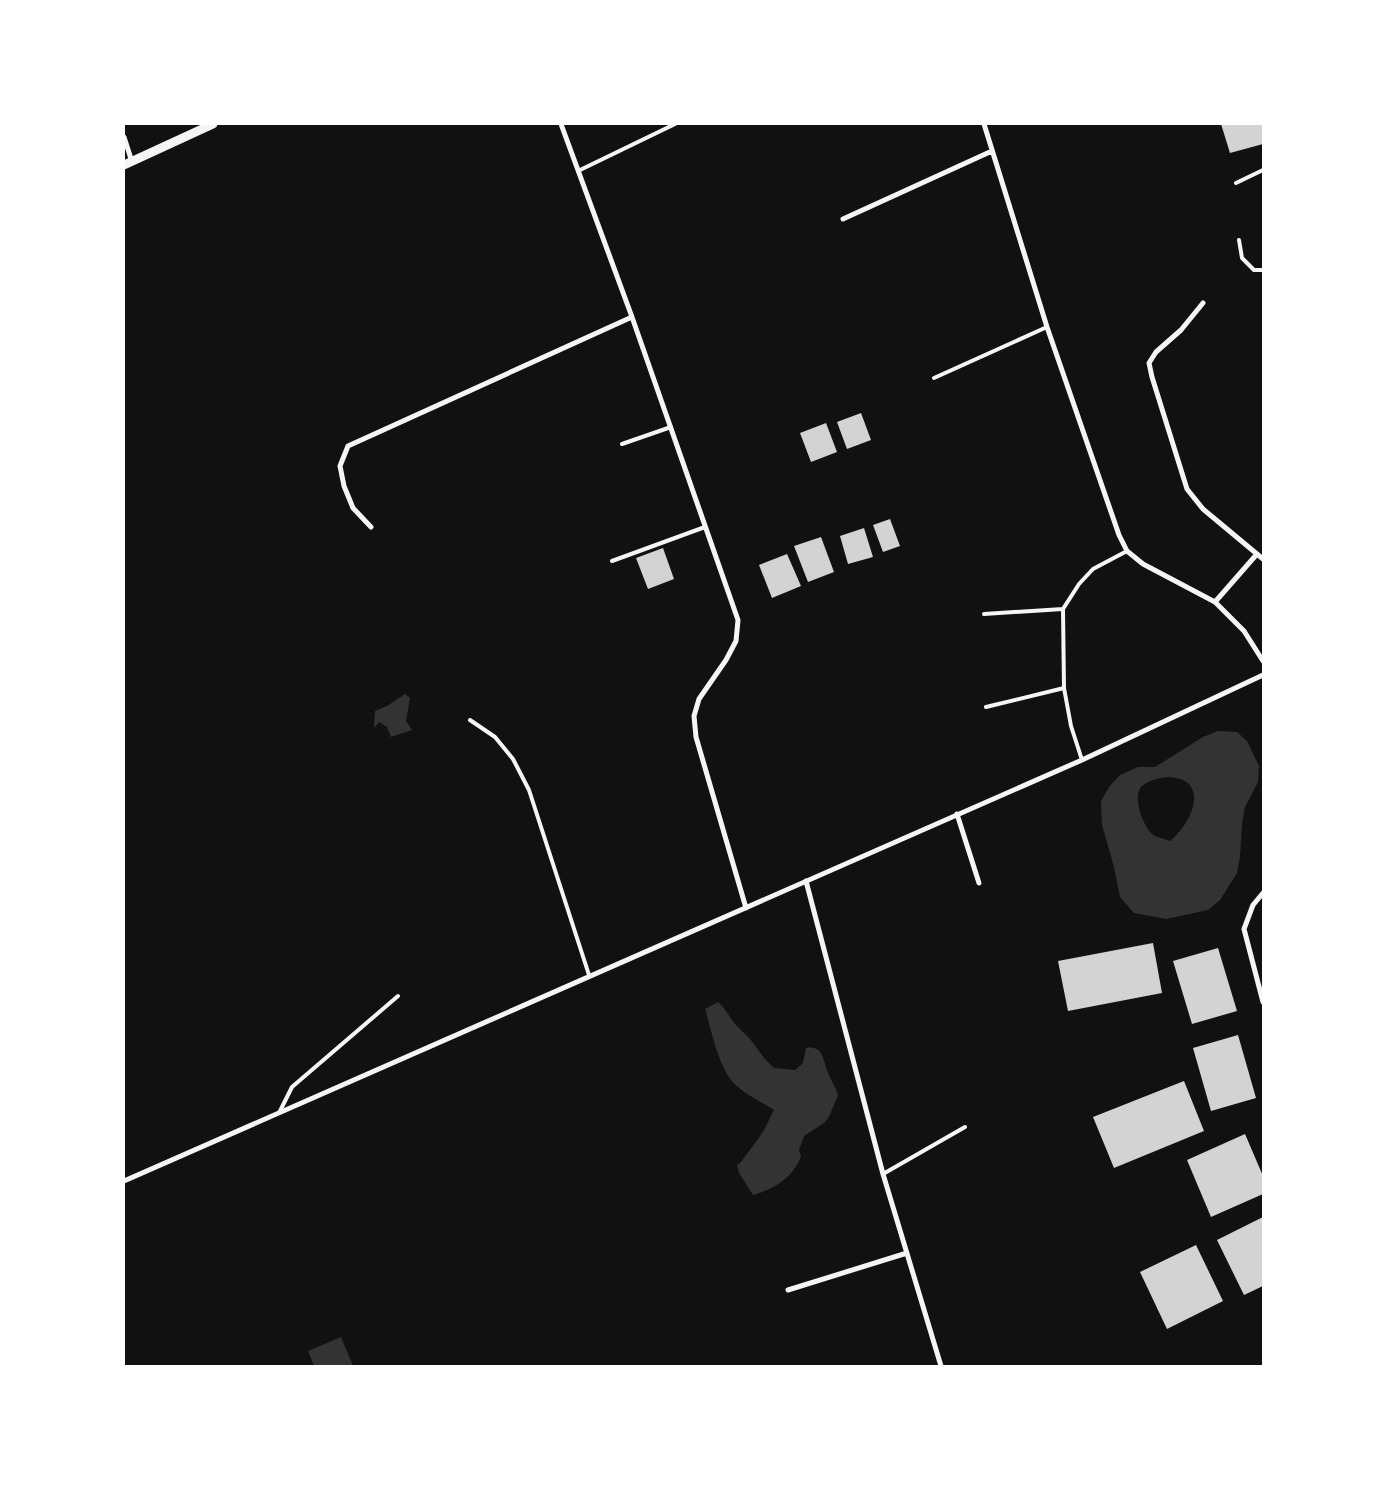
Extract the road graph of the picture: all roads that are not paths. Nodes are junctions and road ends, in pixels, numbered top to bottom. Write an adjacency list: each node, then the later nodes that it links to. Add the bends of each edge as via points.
1 (213, 124): 7 (street)
2 (561, 124): 9 (street)
3 (675, 124): 9 (lane)
4 (984, 124): 6 (street)
5 (124, 137): 7 (street)
6 (992, 151): 11 (street); 16 (street)
7 (128, 163)
8 (1263, 170): 10 (lane)
9 (578, 171): 15 (street)
10 (1236, 183)
11 (843, 219)
12 (1240, 240): 13 (lane, via 1242,258 1254,270)
13 (1263, 270)
14 (1204, 303): 23 (street, via 1149,363 1188,490 1203,509)
15 (632, 317): 18 (street); 20 (street, via 348,446 340,466 344,486 353,508)
16 (1047, 327): 17 (lane); 22 (street)
17 (934, 378)
18 (671, 428): 19 (lane); 21 (street)
19 (622, 444)
20 (371, 527)
21 (706, 527): 25 (lane); 39 (street, via 738,620 736,641 699,699 694,716 696,737)
22 (1127, 551): 26 (street, via 1143,564); 27 (lane, via 1093,569)
23 (1257, 554): 24 (street); 26 (street)
24 (1263, 560)
25 (612, 561)
26 (1214, 602): 29 (street, via 1244,631)
27 (1063, 609): 28 (lane); 31 (lane)
28 (984, 614)
29 (1263, 661)
30 (1263, 674): 34 (street)
31 (1064, 688): 32 (lane); 34 (lane)
32 (986, 707)
33 (470, 720): 40 (lane, via 495,736 513,759 529,790)
34 (1082, 760): 35 (street)
35 (957, 814): 36 (street); 37 (street)
36 (806, 881): 39 (street); 45 (street)
37 (979, 883)
38 (1263, 892): 42 (street, via 1253,905 1244,929)
39 (746, 908): 40 (street)
40 (589, 975): 43 (street)
41 (398, 996): 43 (lane, via 292,1088)
42 (1263, 1002)
43 (280, 1111): 46 (street)
44 (965, 1127): 45 (lane)
45 (883, 1174): 47 (street)
46 (124, 1181)
47 (907, 1253): 48 (street); 49 (street)
48 (788, 1290)
49 (940, 1366)

